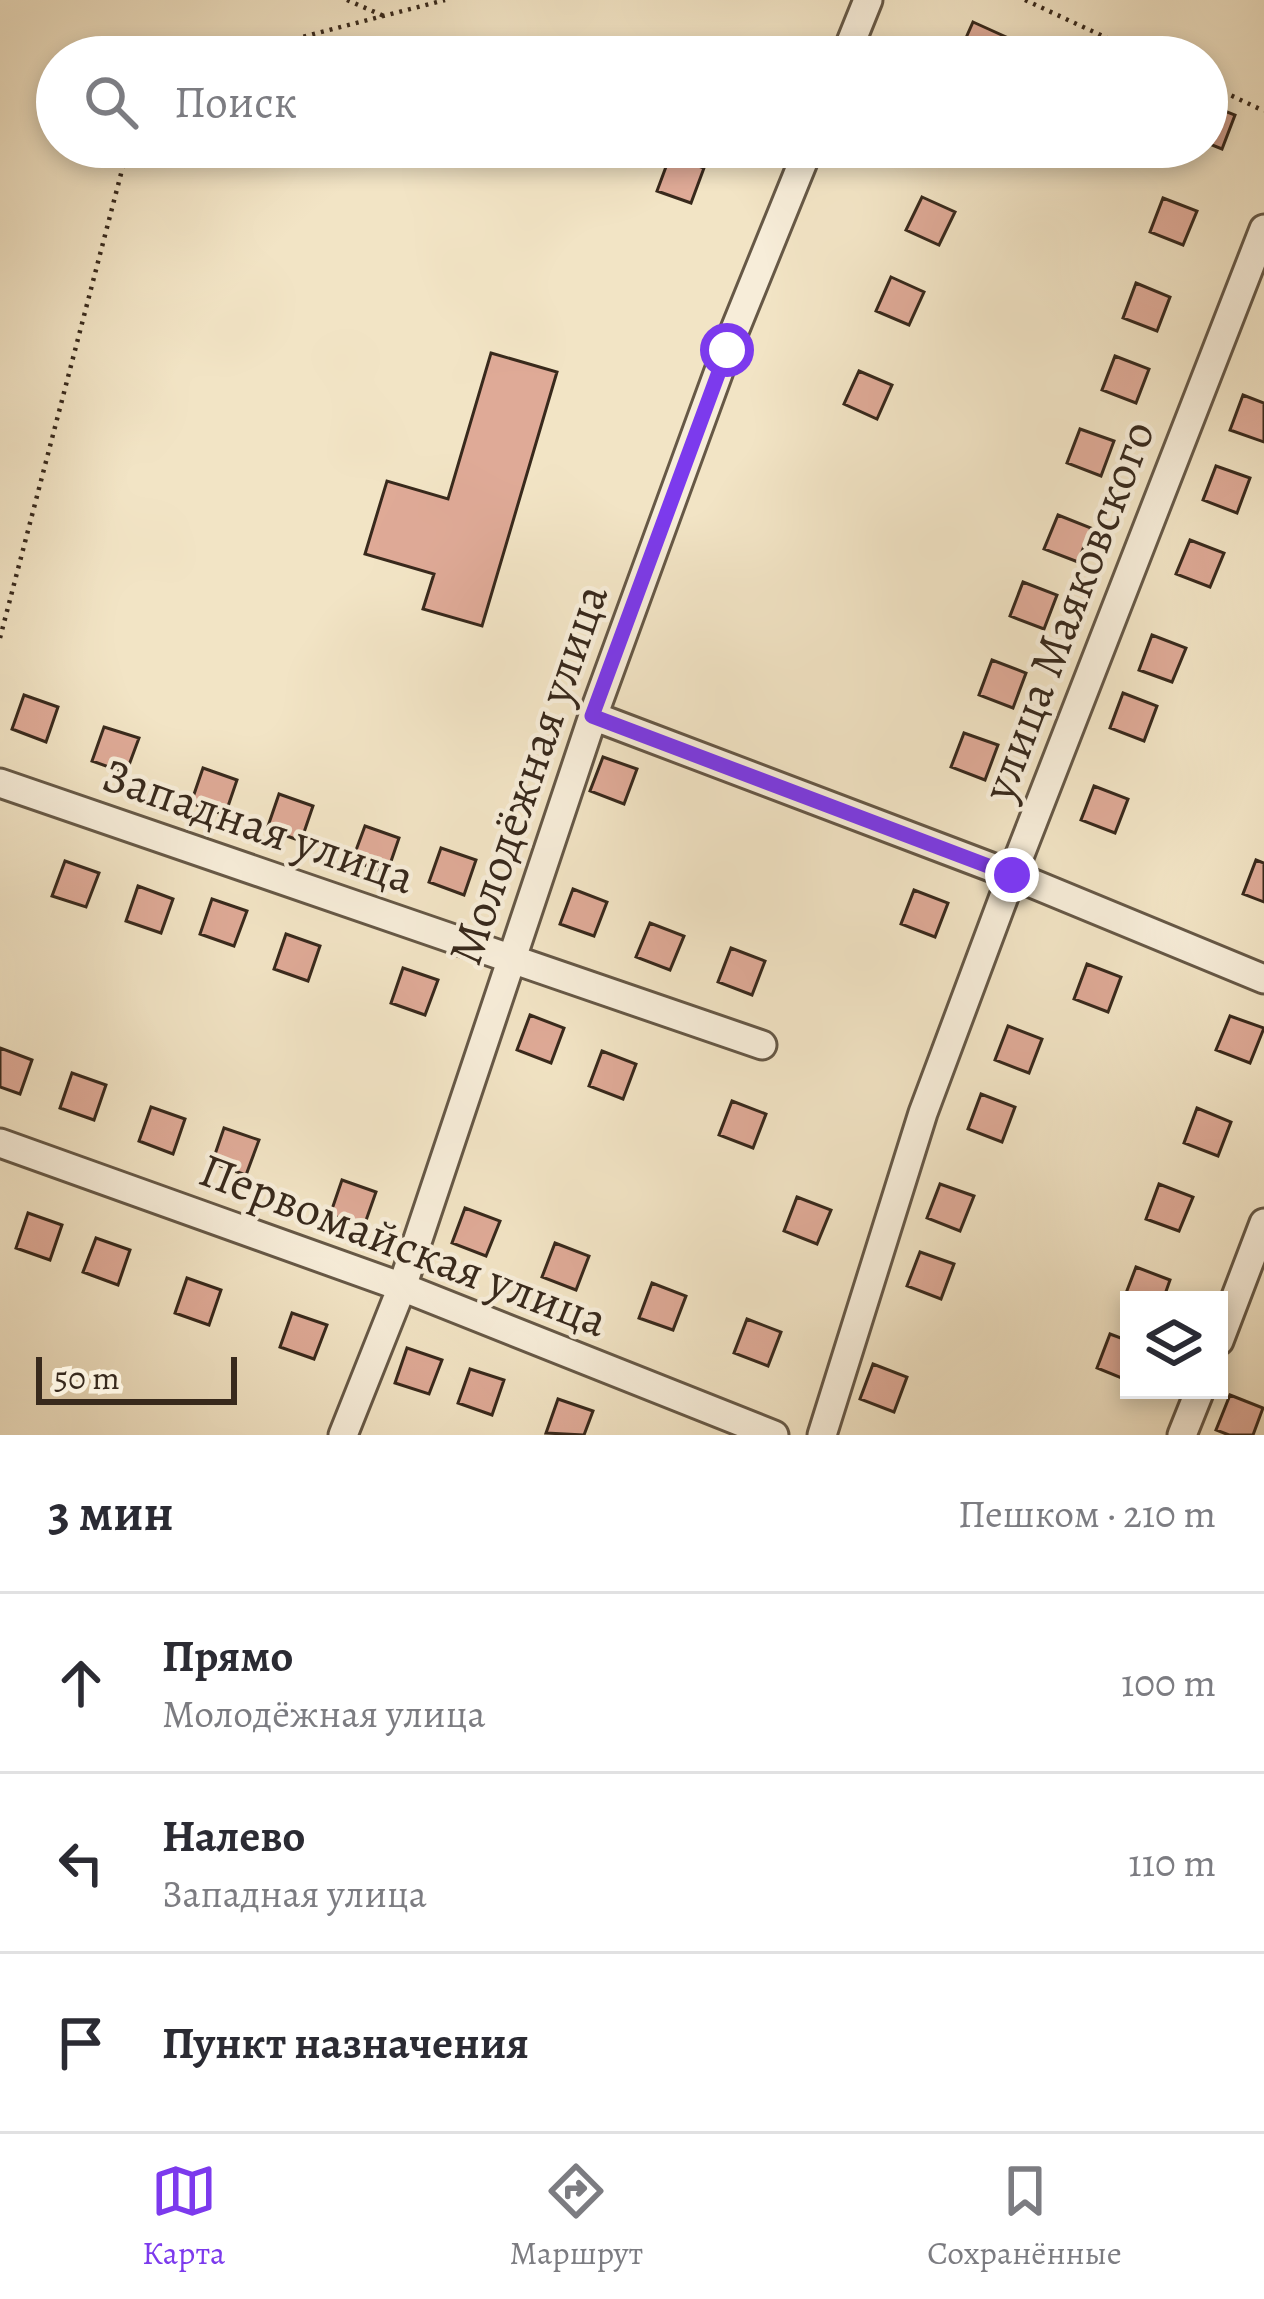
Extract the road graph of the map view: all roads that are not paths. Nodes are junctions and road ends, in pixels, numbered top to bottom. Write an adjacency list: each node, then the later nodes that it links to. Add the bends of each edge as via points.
1 (868, 0): 2 (street)
2 (853, 36)
3 (801, 168): 5 (street, Молодёжная улица)
4 (1264, 229): 7 (street, улица Маяковского)
5 (592, 716): 7 (street); 8 (street, Молодёжная улица)
6 (0, 783): 8 (street, Западная улица)
7 (1012, 875): 9 (street); 18 (street, улица Маяковского, via 923,1114)
8 (509, 960): 10 (street, Западная улица); 13 (street, Молодёжная улица)
9 (1264, 979)
10 (762, 1045)
11 (0, 1143): 13 (street, Первомайская улица)
12 (1264, 1222): 14 (street)
13 (402, 1288): 16 (street, Молодёжная улица); 17 (street, Первомайская улица)
14 (1228, 1317)
15 (1196, 1399): 19 (street)
16 (343, 1435)
17 (774, 1435)
18 (822, 1435)
19 (1182, 1435)

